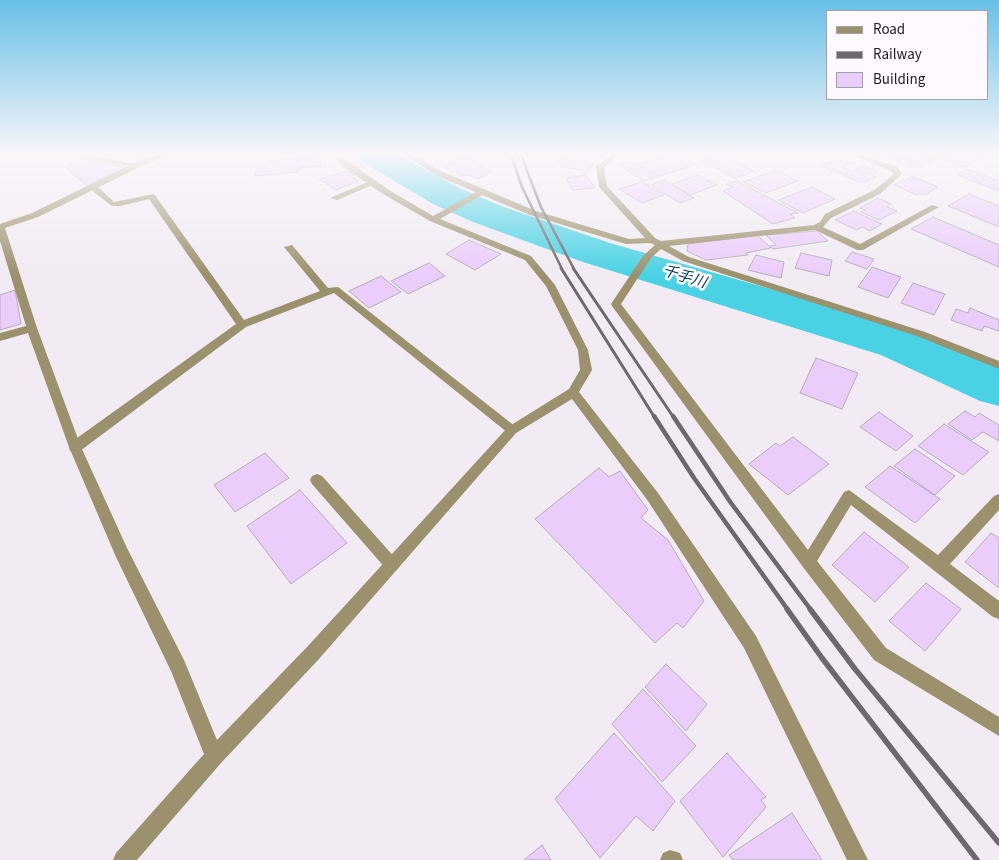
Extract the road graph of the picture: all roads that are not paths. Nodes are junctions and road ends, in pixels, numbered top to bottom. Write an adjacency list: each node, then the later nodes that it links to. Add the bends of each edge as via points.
1 (76, 195): 12 (street)
2 (102, 195): 17 (street, via 112,204 152,196)
3 (341, 195): 9 (street)
4 (393, 195): 11 (street)
5 (475, 195): 11 (street)
6 (488, 195): 14 (street, via 533,213 629,242)
7 (611, 195): 14 (street)
8 (871, 195): 13 (street, via 828,216 823,224)
9 (334, 198)
10 (935, 207): 13 (street, via 860,248)
11 (433, 219): 21 (street, via 528,258 550,284 583,350 586,370)
12 (0, 227): 18 (street)
13 (816, 227): 14 (street)
14 (656, 242): 20 (street, via 686,259 921,334); 26 (street, via 616,304)
15 (289, 247): 16 (street)
16 (326, 292): 17 (street); 22 (street, via 335,289)
17 (242, 325): 23 (street)
18 (32, 328): 19 (street); 23 (street)
19 (0, 338)
20 (999, 365)
21 (573, 392): 22 (street); 33 (street, via 653,497 750,642)
22 (512, 430): 27 (street)
23 (75, 447): 31 (street, via 121,552 178,666)
24 (317, 480): 27 (street)
25 (999, 500): 28 (street)
26 (808, 562): 28 (street, via 849,496); 30 (street, via 880,654)
27 (392, 565): 31 (street)
28 (939, 565): 29 (street)
29 (999, 610)
30 (999, 727)
31 (214, 756): 32 (street)
32 (123, 860)
33 (858, 860)

